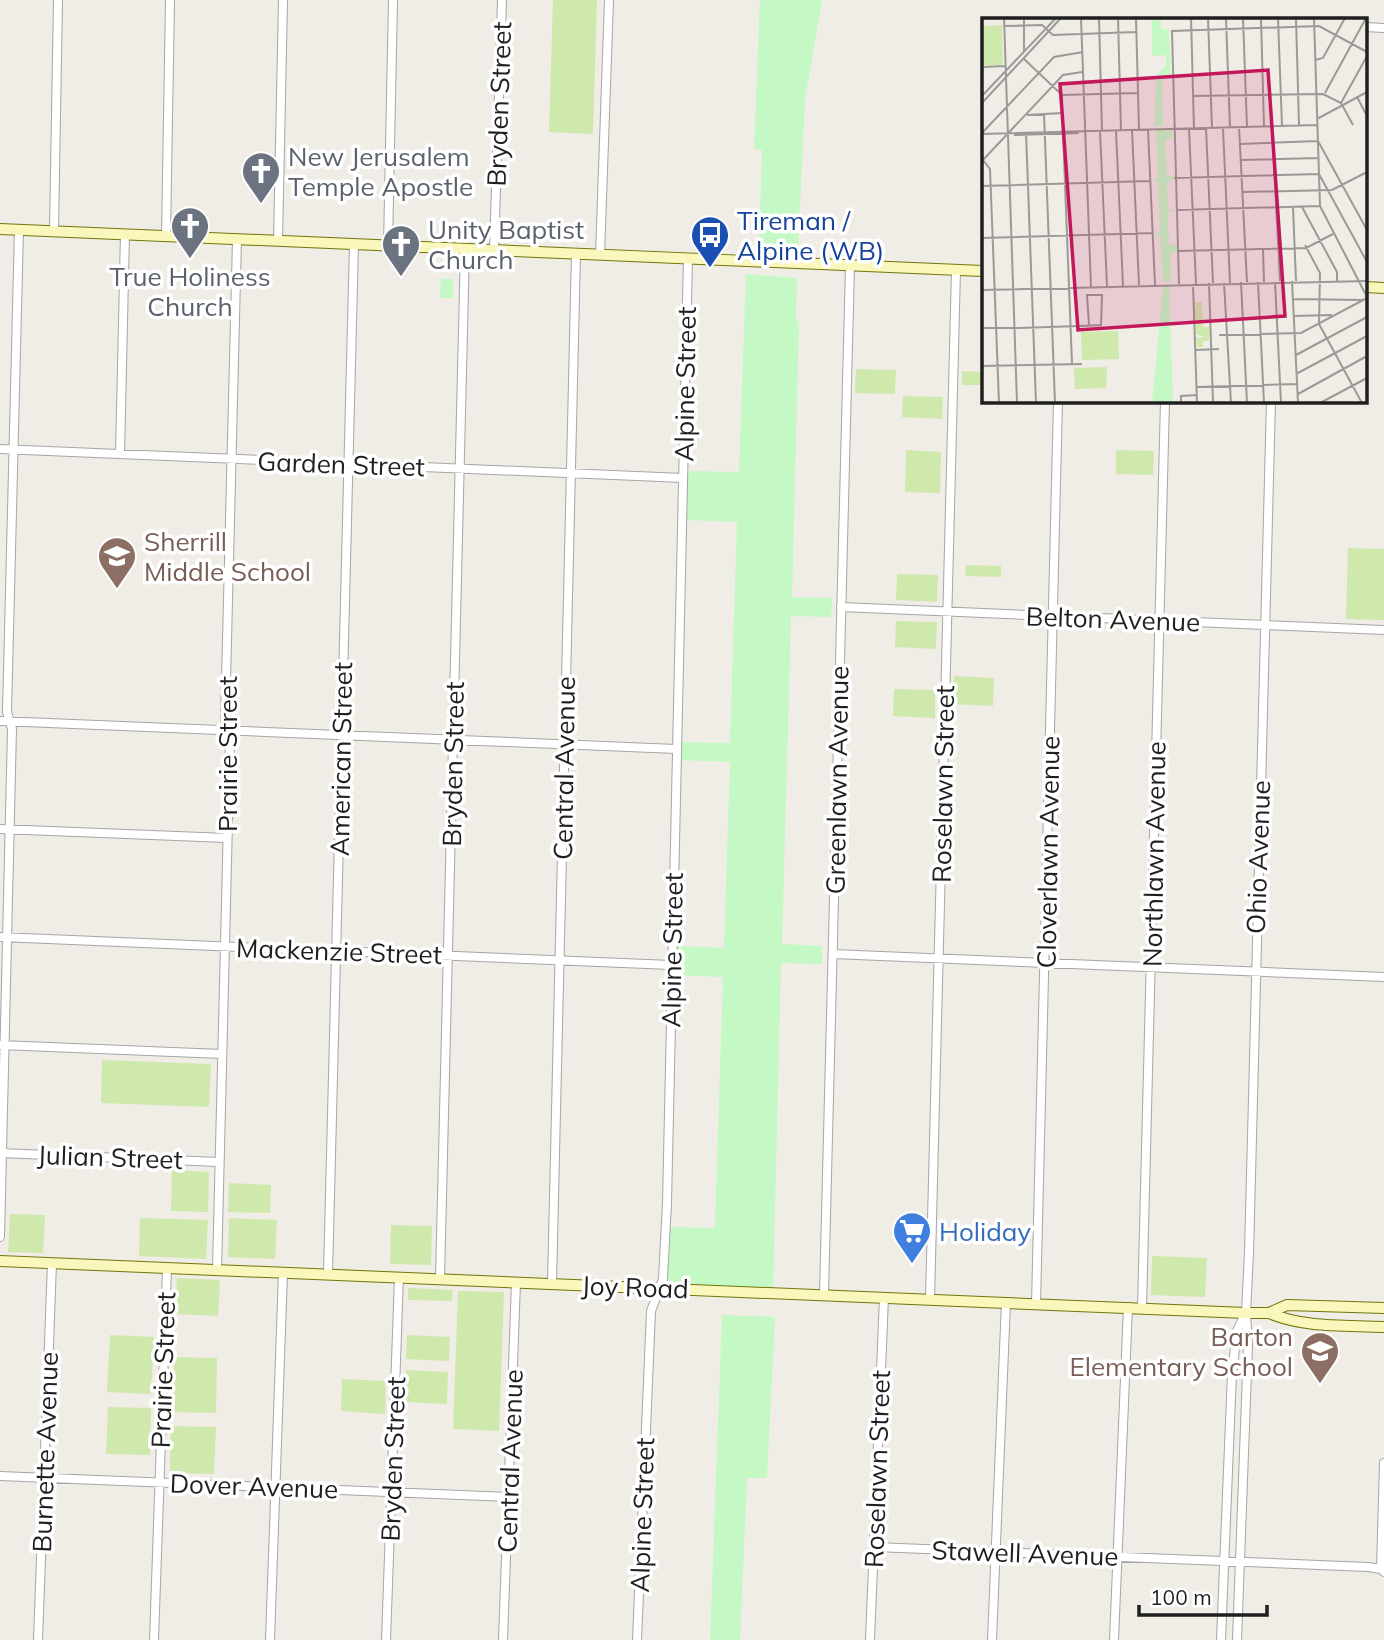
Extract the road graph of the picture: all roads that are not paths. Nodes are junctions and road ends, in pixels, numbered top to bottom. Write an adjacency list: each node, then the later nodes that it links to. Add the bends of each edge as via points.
1 (58, 0): 11 (street)
2 (170, 0): 13 (street)
3 (283, 0): 15 (street)
4 (393, 0): 17 (street)
5 (502, 0): 19 (street, Bryden Street)
6 (609, 0): 21 (street)
7 (1366, 27): 8 (street)
8 (1384, 28)
9 (0, 229): 10 (street)
10 (19, 229): 11 (street); 32 (street)
11 (54, 231): 12 (street)
12 (125, 234): 13 (street); 33 (street)
13 (166, 236): 14 (street)
14 (237, 239): 15 (street); 34 (street, Prairie Street)
15 (278, 240): 16 (street)
16 (354, 244): 17 (street); 35 (street, American Street)
17 (388, 246): 18 (street)
18 (465, 248): 19 (street); 36 (street, Bryden Street)
19 (494, 250): 20 (street)
20 (576, 253): 21 (street); 37 (street, Central Avenue)
21 (600, 254): 22 (street)
22 (688, 258): 23 (street); 38 (street, Alpine Street)
23 (850, 265): 24 (street); 39 (street, Greenlawn Avenue)
24 (956, 270): 25 (street); 40 (street, Roselawn Street)
25 (982, 271)
26 (1366, 287): 27 (street)
27 (1384, 288)
28 (1058, 402): 41 (street, Cloverlawn Avenue)
29 (1165, 402): 42 (street, Northlawn Avenue)
30 (1270, 402): 43 (street, Ohio Avenue)
31 (0, 449): 32 (street, Garden Street)
32 (13, 450): 33 (street, Garden Street); 45 (street)
33 (120, 454): 34 (street, Garden Street)
34 (231, 459): 35 (street, Garden Street); 46 (street, Prairie Street)
35 (348, 464): 36 (street, Garden Street); 47 (street, American Street)
36 (460, 469): 37 (street, Garden Street); 48 (street, Bryden Street)
37 (571, 473): 38 (street, Garden Street); 49 (street, Central Avenue)
38 (682, 478): 50 (street, Alpine Street)
39 (841, 607): 40 (street, Belton Avenue); 56 (street, Greenlawn Avenue)
40 (947, 612): 41 (street, Belton Avenue); 58 (street, Roselawn Street)
41 (1054, 616): 42 (street, Belton Avenue); 60 (street, Cloverlawn Avenue)
42 (1160, 621): 43 (street, Belton Avenue); 62 (street, Northlawn Avenue)
43 (1264, 624): 44 (street, Belton Avenue); 63 (street, Ohio Avenue)
44 (1384, 630)
45 (5, 721): 46 (street); 51 (street, via 12,729)
46 (227, 731): 47 (street); 52 (street, Prairie Street)
47 (341, 735): 48 (street); 55 (street, American Street)
48 (453, 740): 49 (street); 57 (street, Bryden Street)
49 (565, 745): 50 (street); 59 (street, Central Avenue)
50 (676, 750): 61 (street, Alpine Street)
51 (5, 829): 52 (street); 53 (street)
52 (227, 838): 54 (street, Prairie Street)
53 (4, 937): 54 (street, Mackenzie Street); 65 (street)
54 (225, 946): 55 (street, Mackenzie Street); 66 (street, Prairie Street)
55 (336, 951): 57 (street, Mackenzie Street); 75 (street, American Street)
56 (833, 954): 58 (street); 81 (street, Greenlawn Avenue)
57 (448, 956): 59 (street, Mackenzie Street); 77 (street, Bryden Street)
58 (939, 959): 60 (street); 83 (street, Roselawn Street)
59 (560, 961): 61 (street, Mackenzie Street); 79 (street, Central Avenue)
60 (1045, 963): 62 (street); 85 (street, Cloverlawn Avenue)
61 (671, 965): 80 (street, Alpine Street, via 667,1203 663,1279)
62 (1151, 968): 63 (street); 87 (street, Northlawn Avenue)
63 (1254, 972): 64 (street); 89 (street, Ohio Avenue)
64 (1384, 977)
65 (2, 1045): 66 (street); 67 (street)
66 (222, 1054): 68 (street, Prairie Street)
67 (1, 1153): 68 (street, Julian Street); 69 (street)
68 (219, 1162): 73 (street, Prairie Street)
69 (0, 1237)
70 (0, 1261): 71 (street, Joy Road)
71 (52, 1263): 72 (street, Joy Road); 96 (street, Burnette Avenue)
72 (167, 1268): 73 (street, Joy Road); 97 (street, Prairie Street)
73 (217, 1270): 74 (street, Joy Road)
74 (283, 1273): 75 (street, Joy Road); 98 (street)
75 (328, 1274): 76 (street, Joy Road)
76 (399, 1277): 77 (street, Joy Road); 99 (street, Bryden Street)
77 (440, 1279): 78 (street, Joy Road)
78 (516, 1282): 79 (street, Joy Road); 100 (street, Central Avenue)
79 (552, 1283): 80 (street, Joy Road)
80 (658, 1288): 81 (street, Joy Road); 112 (street, Alpine Street, via 651,1311)
81 (824, 1294): 82 (street, Joy Road)
82 (884, 1297): 83 (street, Joy Road); 101 (street, Roselawn Street)
83 (930, 1299): 84 (street, Joy Road)
84 (1006, 1302): 85 (street, Joy Road); 102 (street)
85 (1036, 1304): 86 (street, Joy Road)
86 (1128, 1307): 87 (street, Joy Road); 103 (street)
87 (1142, 1308): 89 (street, Joy Road)
88 (1384, 1308): 90 (street, Joy Road, via 1287,1305)
89 (1246, 1313): 90 (street, Joy Road); 92 (street, Ohio Avenue, via 1234,1345); 93 (street, Ohio Avenue)
90 (1269, 1313): 91 (street, Joy Road, via 1304,1322)
91 (1384, 1327)
92 (1228, 1437): 93 (street); 104 (street, Ohio Avenue)
93 (1244, 1438): 105 (street, Ohio Avenue)
94 (1384, 1463): 106 (street)
95 (0, 1476): 96 (street, Dover Avenue)
96 (43, 1478): 97 (street, Dover Avenue); 107 (street, Burnette Avenue)
97 (159, 1482): 98 (street, Dover Avenue); 108 (street, Prairie Street)
98 (275, 1487): 99 (street, Dover Avenue); 109 (street)
99 (392, 1492): 100 (street, Dover Avenue); 110 (street, Bryden Street)
100 (509, 1497): 111 (street, Central Avenue)
101 (874, 1548): 102 (street, Stawell Avenue); 113 (street, Roselawn Street)
102 (995, 1551): 103 (street, Stawell Avenue); 114 (street)
103 (1118, 1557): 104 (street, Stawell Avenue); 115 (street)
104 (1224, 1561): 105 (street, Stawell Avenue); 116 (street, Ohio Avenue)
105 (1240, 1562): 106 (street, Stawell Avenue); 117 (street, Ohio Avenue)
106 (1383, 1571)
107 (38, 1640)
108 (154, 1640)
109 (270, 1640)
110 (387, 1640)
111 (503, 1640)
112 (637, 1640)
113 (870, 1640)
114 (992, 1640)
115 (1114, 1640)
116 (1221, 1640)
117 (1237, 1640)

